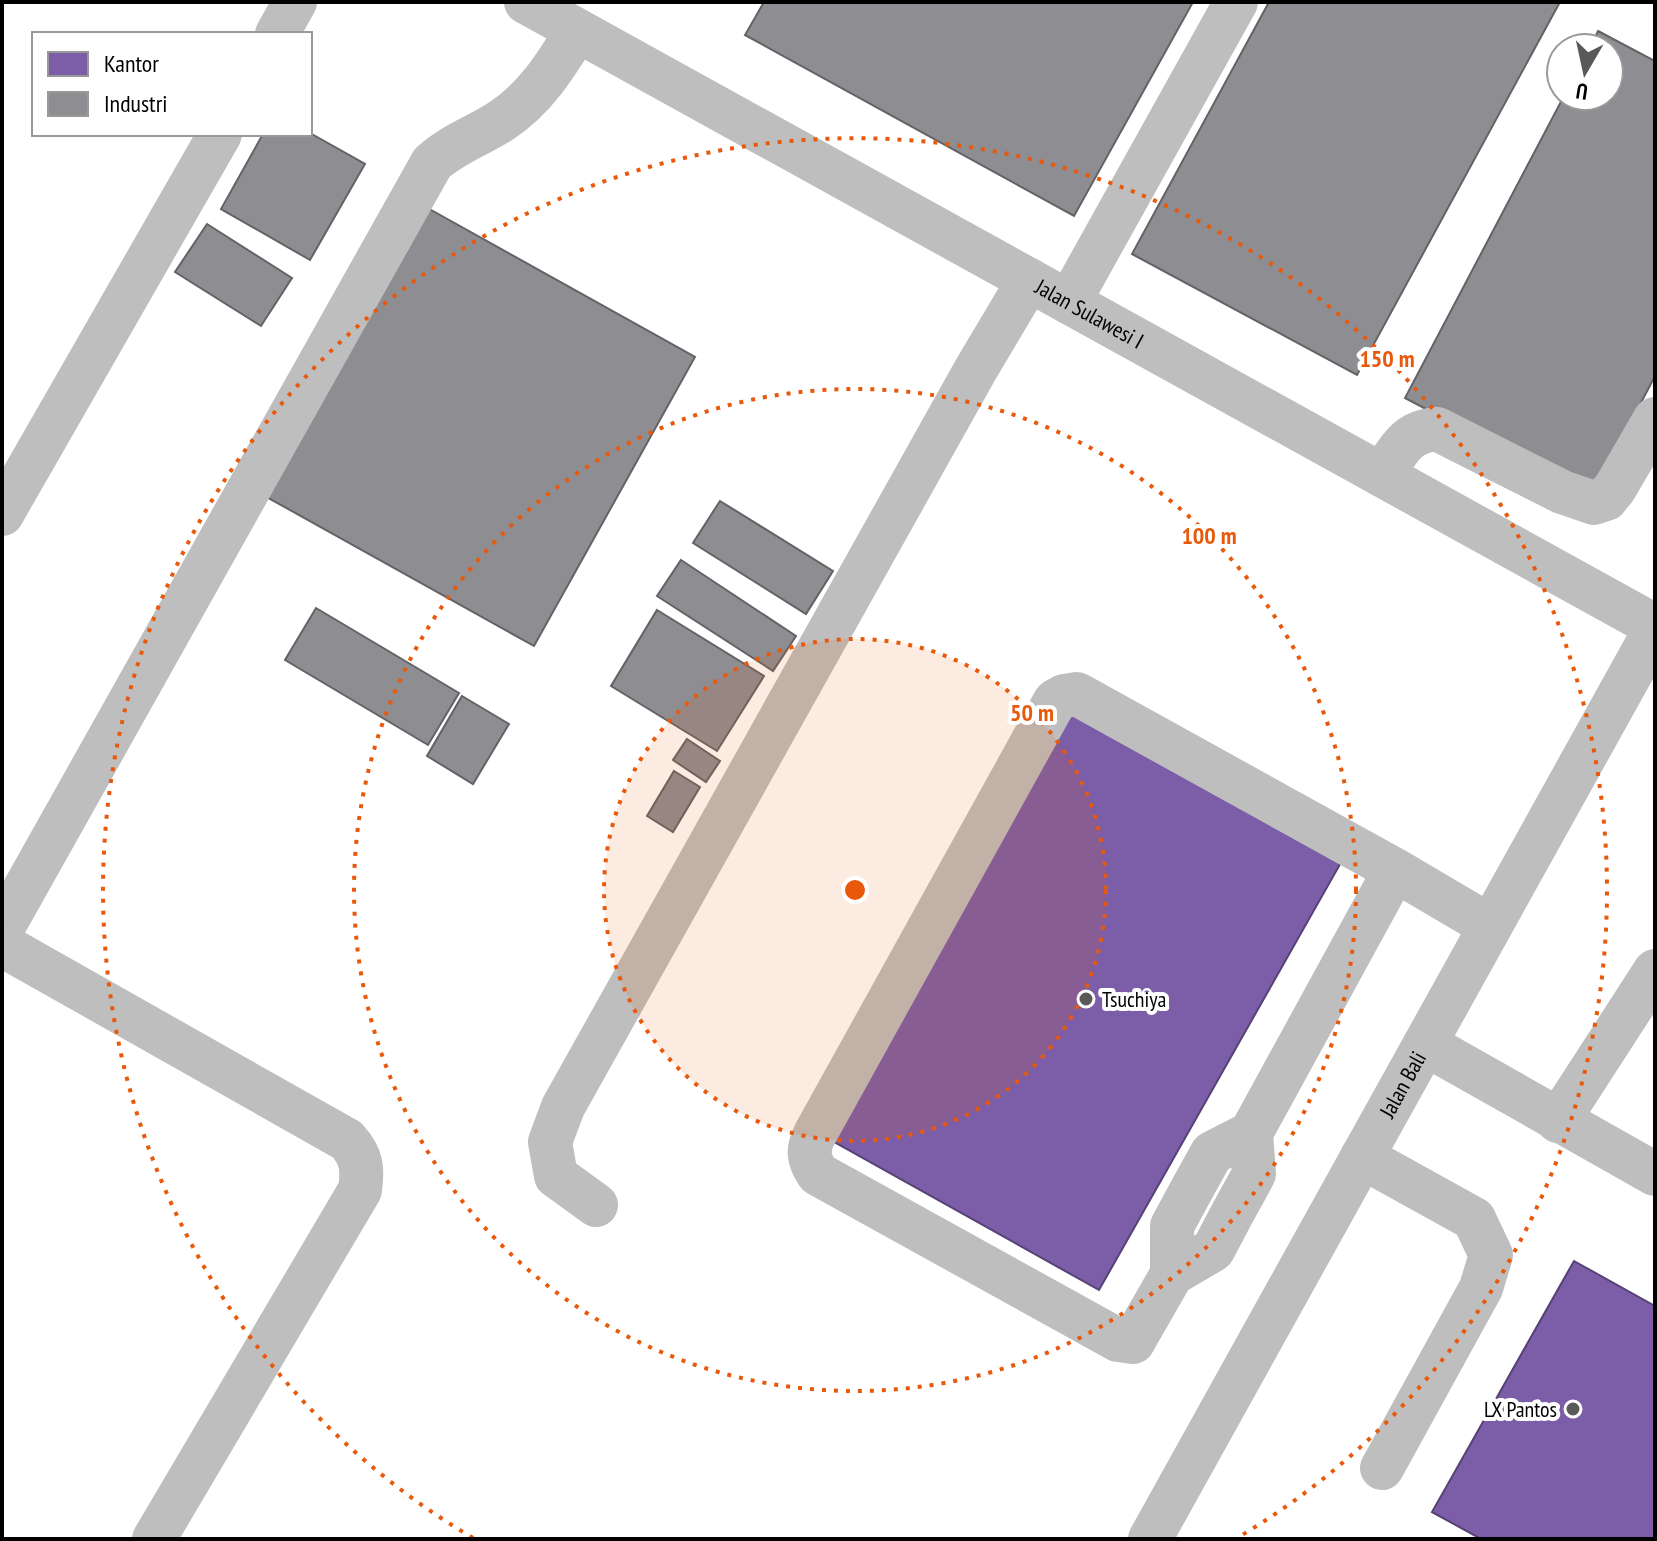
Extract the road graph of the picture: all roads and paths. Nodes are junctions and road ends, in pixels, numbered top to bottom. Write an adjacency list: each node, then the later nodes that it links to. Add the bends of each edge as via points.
1 (295, 2): 5 (street)
2 (526, 2): 4 (street, Jalan Sulawesi I)
3 (1236, 2): 8 (street)
4 (577, 31): 7 (street, Jalan Sulawesi I); 15 (street, via 526,102 432,163)
5 (278, 32)
6 (219, 136): 11 (street)
7 (1029, 280): 8 (street, Jalan Sulawesi I); 22 (street, via 563,1107 550,1142 556,1176)
8 (1069, 302): 10 (street, Jalan Sulawesi I)
9 (1655, 419): 10 (street, via 1615,488 1594,503 1437,429 1411,436)
10 (1382, 475): 12 (street, Jalan Sulawesi I)
11 (2, 514)
12 (1655, 628): 14 (street, Jalan Bali)
13 (1395, 870): 13 (street, via 1077,694 1064,696 1055,701 808,1147 810,1161 818,1174 1127,1343 1136,1339 1172,1274 1172,1226 1192,1189 1212,1153 1251,1133); 14 (street)
14 (1490, 926): 18 (street, Jalan Bali)
15 (2, 929)
16 (2, 945): 24 (street, via 347,1140 363,1168 360,1190)
17 (1655, 971): 19 (street)
18 (1425, 1044): 19 (street); 20 (street, Jalan Bali)
19 (1558, 1121): 21 (street)
20 (1362, 1157): 23 (street, via 1474,1219 1491,1255 1481,1288); 25 (street, Jalan Bali)
21 (1655, 1174)
22 (596, 1205)
23 (1382, 1468)
24 (154, 1539)
25 (1150, 1539)

